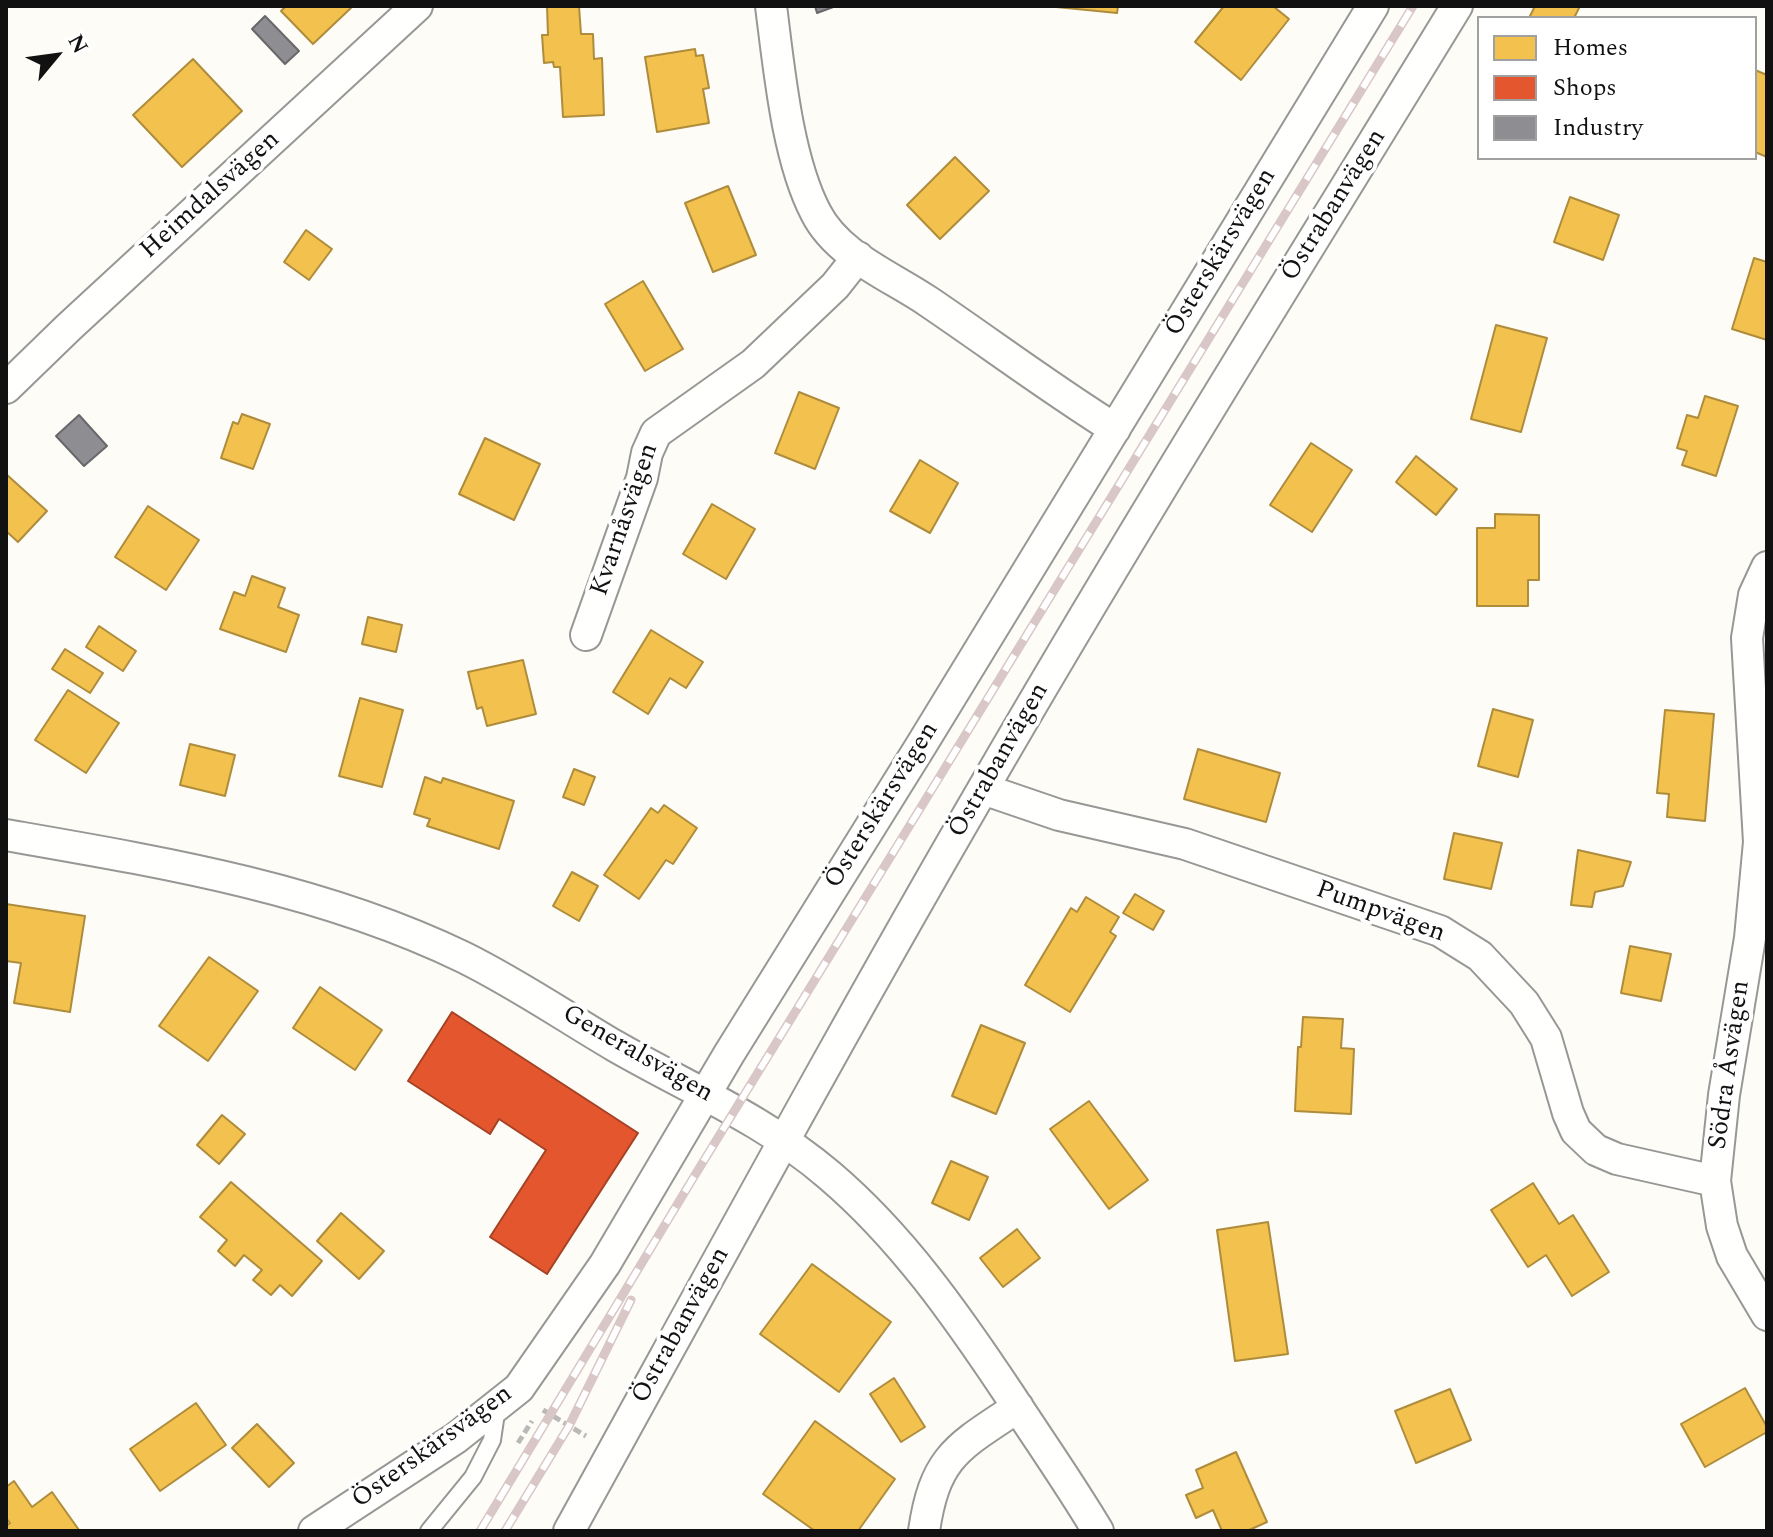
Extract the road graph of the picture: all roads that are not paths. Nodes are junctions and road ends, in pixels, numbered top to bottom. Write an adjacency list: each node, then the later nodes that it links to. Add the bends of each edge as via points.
1 (417, 6): 6 (street, Heimdalsvägen)
2 (771, 6): 5 (street, via 804,188 830,235)
3 (1373, 6): 7 (street, Österskärsvägen)
4 (1457, 6): 10 (street, Östrabanvägen)
5 (858, 257): 7 (street); 9 (street, Kvarnåsvägen, via 753,364 656,433)
6 (6, 388)
7 (1115, 429): 12 (street, Österskärsvägen)
8 (1767, 567): 14 (street, Södra Åsvägen, via 1754,595 1747,638 1759,842)
9 (586, 635)
10 (983, 789): 13 (street, Östrabanvägen); 14 (street, Pumpvägen, via 1059,815 1185,844 1440,931 1480,956 1524,1003 1546,1038 1576,1131 1596,1150)
11 (6, 835): 12 (street, Generalsvägen, via 182,866 347,910 461,956)
12 (706, 1093): 13 (street, Generalsvägen); 16 (street, Österskärsvägen, via 605,1264 519,1388)
13 (784, 1140): 17 (street, Generalsvägen, via 887,1231 935,1287); 20 (street, Östrabanvägen)
14 (1715, 1181): 15 (street, Södra Åsvägen, via 1732,1256)
15 (1767, 1315)
16 (497, 1406): 18 (street, Österskärsvägen); 19 (lane, via 492,1440 473,1477)
17 (1018, 1407): 21 (street, via 947,1462 929,1502); 22 (street, Generalsvägen)
18 (314, 1531)
19 (429, 1531)
20 (569, 1531)
21 (924, 1531)
22 (1098, 1531)

